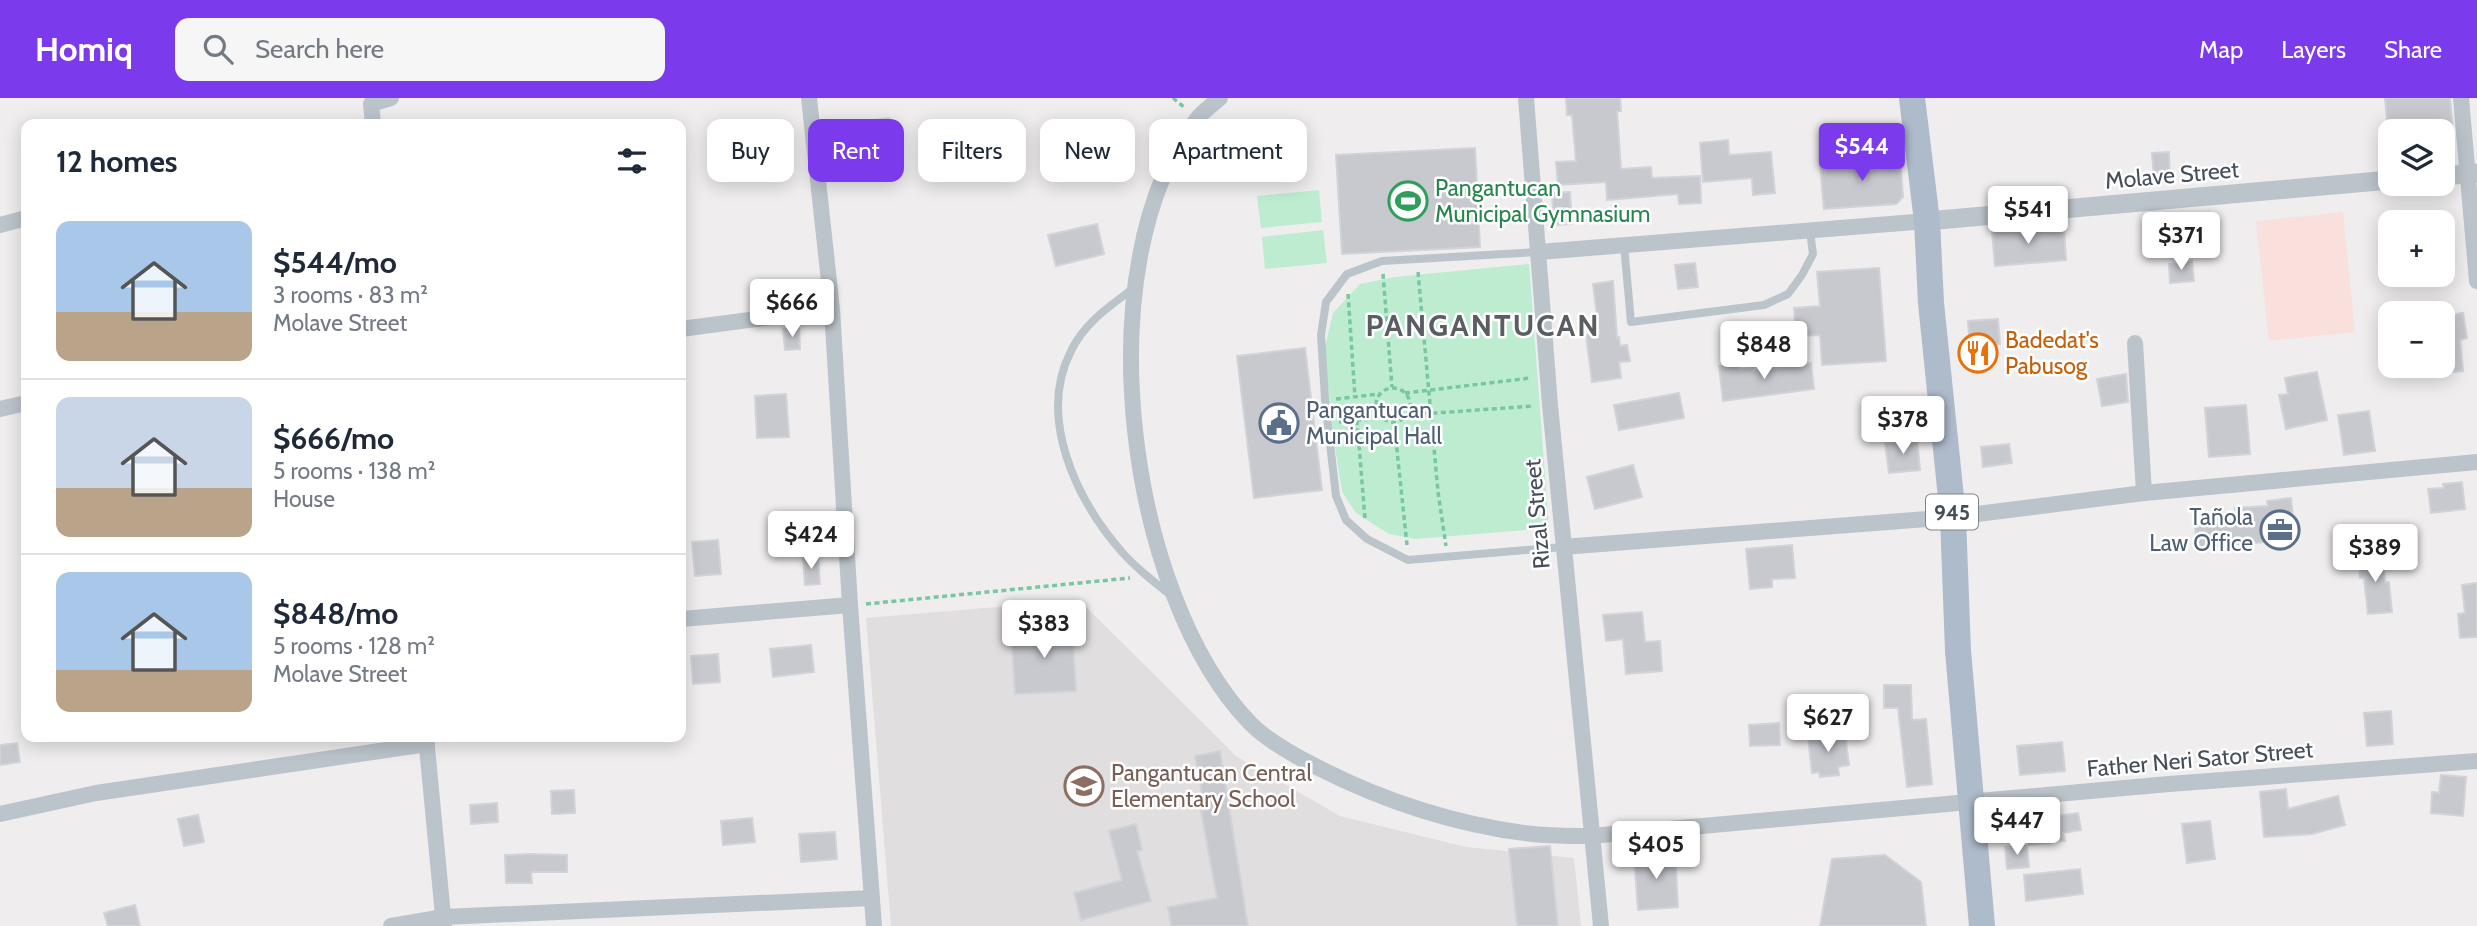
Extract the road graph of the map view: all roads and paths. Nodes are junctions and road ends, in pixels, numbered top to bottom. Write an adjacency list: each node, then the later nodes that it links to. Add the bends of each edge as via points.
1 (390, 98): 7 (street, via 371,104)
2 (809, 98): 22 (street)
3 (1220, 98): 21 (street, Father Neri Sator Street, via 1198,118 1159,187 1144,234)
4 (1526, 98): 16 (street, Rizal Street)
5 (1912, 98): 11 (main road, 945)
6 (2461, 98): 8 (street)
7 (372, 119)
8 (2472, 173): 12 (street)
9 (2378, 181): 11 (street, Molave Street)
10 (21, 219): 13 (street)
11 (1927, 221): 14 (street, Molave Street); 43 (main road, 945)
12 (2474, 222): 20 (street)
13 (0, 225)
14 (1810, 231): 15 (street, Molave Street); 15 (lane, via 1813,254 1788,294 1777,300 1631,323)
15 (1624, 245): 16 (street, Molave Street)
16 (1539, 252): 17 (lane); 25 (street, Rizal Street)
17 (1417, 259): 18 (lane); 27 (path)
18 (1382, 261): 19 (lane); 26 (path)
19 (1346, 274): 30 (path); 31 (lane, via 1326,302 1321,335)
20 (2477, 281)
21 (1135, 288): 48 (lane, via 1093,319 1071,350 1059,381 1057,415 1069,464 1095,515); 49 (street, Father Neri Sator Street, via 1130,348 1136,451 1146,501)
22 (832, 309): 23 (street); 50 (street)
23 (686, 328)
24 (2136, 343): 42 (street)
25 (1547, 376): 27 (path); 33 (street, Rizal Street)
26 (1392, 387): 28 (path); 29 (path)
27 (1429, 390): 28 (path); 35 (path)
28 (1405, 393): 36 (path, via 1410,406)
29 (1380, 394): 30 (path); 37 (path, via 1377,409)
30 (1355, 397): 31 (path)
31 (1325, 400): 40 (lane)
32 (21, 404): 34 (street)
33 (1550, 405): 35 (path); 45 (street, Rizal Street)
34 (0, 409)
35 (1432, 413): 36 (path); 46 (path)
36 (1407, 415): 39 (path)
37 (1382, 418): 38 (path); 39 (path)
38 (1357, 420): 40 (path); 44 (path)
39 (1394, 422): 47 (path)
40 (1328, 424): 44 (lane, via 1336,496 1346,520)
41 (2477, 461): 42 (street)
42 (2144, 493): 43 (street)
43 (1953, 517): 45 (street); 55 (main road, 945)
44 (1367, 539): 47 (lane)
45 (1563, 547): 46 (lane); 57 (street, Rizal Street)
46 (1447, 556): 47 (lane)
47 (1408, 560)
48 (1146, 576): 49 (lane); 50 (path)
49 (1177, 600): 57 (street, Father Neri Sator Street, via 1197,648 1223,692 1253,726 1296,756 1354,786 1418,808 1485,826)
50 (850, 606): 51 (street); 58 (street)
51 (686, 619)
52 (414, 742): 56 (street, via 96,793)
53 (426, 742): 59 (street)
54 (2477, 761): 55 (street, Father Neri Sator Street)
55 (1971, 802): 57 (street, Father Neri Sator Street); 63 (main road, 945)
56 (0, 814)
57 (1591, 836): 62 (street, Rizal Street)
58 (872, 898): 59 (street); 61 (street)
59 (444, 921): 60 (street)
60 (391, 926)
61 (874, 926)
62 (1601, 926)
63 (1982, 926)

